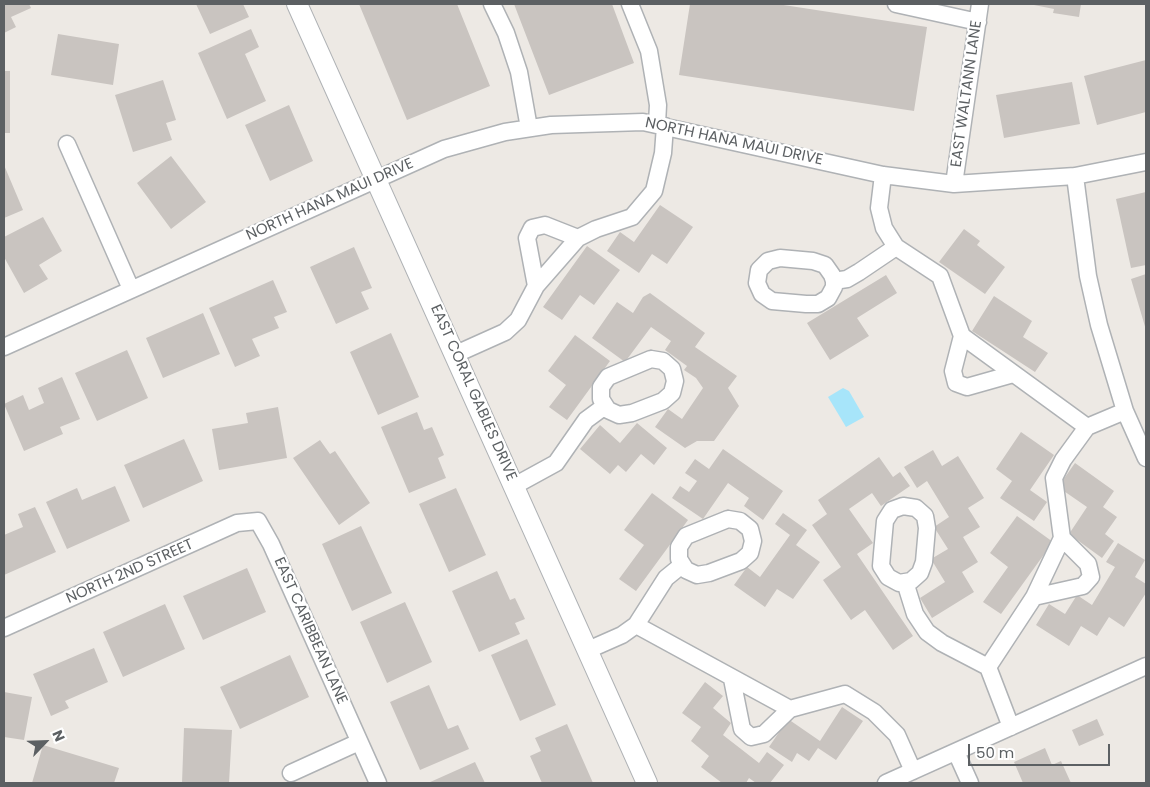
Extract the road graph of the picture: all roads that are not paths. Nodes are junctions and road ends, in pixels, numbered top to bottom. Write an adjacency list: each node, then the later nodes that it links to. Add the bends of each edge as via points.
1 (298, 4): 13 (street, EAST CORAL GABLES DRIVE)
2 (492, 4): 8 (street, via 519,72)
3 (630, 4): 7 (street, via 649,51)
4 (896, 4): 6 (street)
5 (980, 4): 6 (street, EAST WALTANN LANE)
6 (978, 22): 14 (street, EAST WALTANN LANE)
7 (661, 125): 8 (street, NORTH HANA MAUI DRIVE, via 579,123); 11 (street, NORTH HANA MAUI DRIVE); 15 (street, via 663,153 654,191 632,217)
8 (529, 128): 13 (street, NORTH HANA MAUI DRIVE, via 470,140)
9 (67, 144): 19 (street)
10 (1146, 162): 12 (street, NORTH HANA MAUI DRIVE)
11 (883, 175): 14 (street, NORTH HANA MAUI DRIVE); 16 (street, via 879,208 884,228)
12 (1075, 176): 14 (street, NORTH HANA MAUI DRIVE); 25 (street, via 1088,276)
13 (377, 180): 19 (street, NORTH HANA MAUI DRIVE); 22 (street, EAST CORAL GABLES DRIVE)
14 (954, 184)
15 (578, 238): 18 (street); 18 (street, via 545,225 532,228 527,238)
16 (896, 247): 17 (street, via 847,279); 20 (street, via 940,276)
17 (834, 281)
18 (536, 286): 22 (street, via 518,320 505,332)
19 (131, 289): 21 (street, NORTH HANA MAUI DRIVE)
20 (962, 336): 23 (street); 23 (street, via 952,370 956,383 967,387)
21 (4, 347)
22 (456, 354): 28 (street, EAST CORAL GABLES DRIVE)
23 (1014, 374): 26 (street)
24 (604, 406): 28 (street, via 586,420 556,463)
25 (1125, 411): 26 (street); 27 (street)
26 (1087, 427): 30 (street, via 1054,478)
27 (1146, 458)
28 (514, 486): 36 (street, EAST CORAL GABLES DRIVE)
29 (258, 521): 35 (street, NORTH 2ND STREET, via 238,523); 42 (street, EAST CARIBBEAN LANE)
30 (1062, 538): 33 (street); 33 (street, via 1088,564 1091,577 1084,586)
31 (682, 565): 34 (street, via 666,578)
32 (904, 582): 38 (street, via 915,614 927,632)
33 (1034, 598): 38 (street)
34 (636, 624): 36 (street, via 622,635); 39 (street)
35 (4, 628)
36 (588, 650): 47 (street, EAST CORAL GABLES DRIVE)
37 (1146, 666): 41 (street)
38 (988, 667): 41 (street)
39 (732, 679): 40 (street); 40 (street, via 742,729 751,737 764,734)
40 (790, 709): 44 (street, via 845,694 874,712 897,735)
41 (1011, 727): 43 (street)
42 (359, 742): 45 (street); 46 (street, EAST CARIBBEAN LANE)
43 (956, 752): 44 (street); 49 (street)
44 (913, 771): 48 (street)
45 (291, 773)
46 (378, 783)
47 (647, 783)
48 (886, 783)
49 (970, 783)

